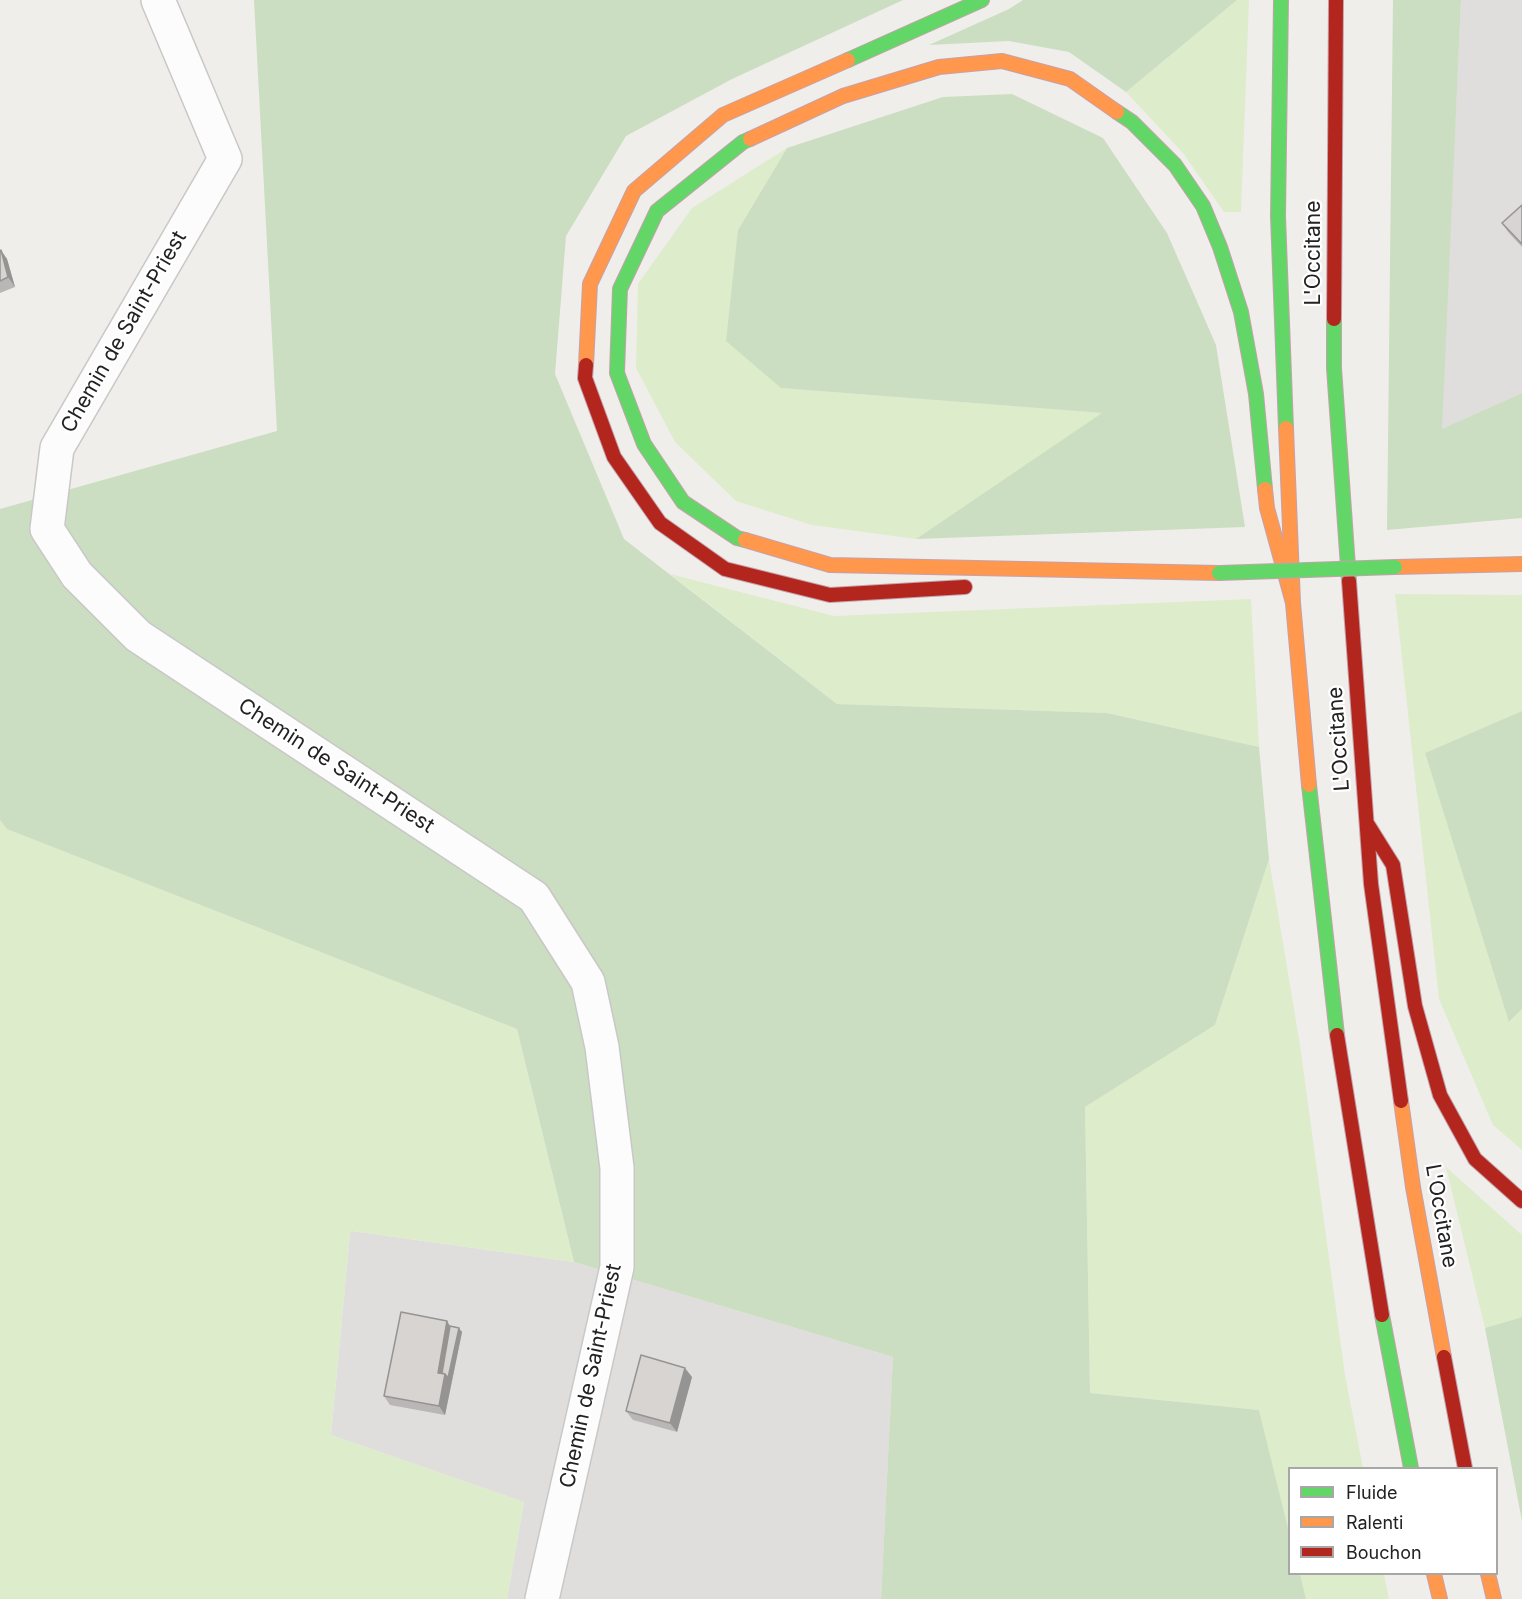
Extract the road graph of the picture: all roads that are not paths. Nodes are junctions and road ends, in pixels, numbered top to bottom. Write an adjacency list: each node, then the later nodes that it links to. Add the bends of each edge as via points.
1 (158, 0): 16 (street, Chemin de Saint-Priest, via 225,159 57,448 47,529 77,575 138,636 534,897 588,982 602,1047 616,1168 617,1267)
2 (982, 0): 8 (highway, via 723,115 634,191 590,284 585,378 614,457 660,523 725,569 830,595)
3 (1281, 0): 9 (highway, L'Occitane, via 1278,216)
4 (1336, 0): 10 (highway, L'Occitane, via 1334,368)
5 (1522, 564): 6 (highway, bridge)
6 (1219, 573): 7 (highway); 9 (highway, via 830,564 737,538 683,502 644,444 616,373 620,290 657,211 743,142 843,96 939,67 1002,61 1070,79 1132,122 1175,165 1203,206 1241,312 1257,394 1267,508)
7 (1045, 583)
8 (976, 587)
9 (1293, 603): 12 (highway, L'Occitane, via 1337,1037 1371,1263)
10 (1365, 820): 11 (highway, via 1393,865 1415,1006 1440,1095 1476,1159); 13 (highway, L'Occitane, via 1413,1187)
11 (1522, 1201)
12 (1411, 1467)
13 (1465, 1467)
14 (1434, 1575): 17 (highway)
15 (1488, 1575): 18 (highway)
16 (542, 1599)
17 (1440, 1599)
18 (1494, 1599)

